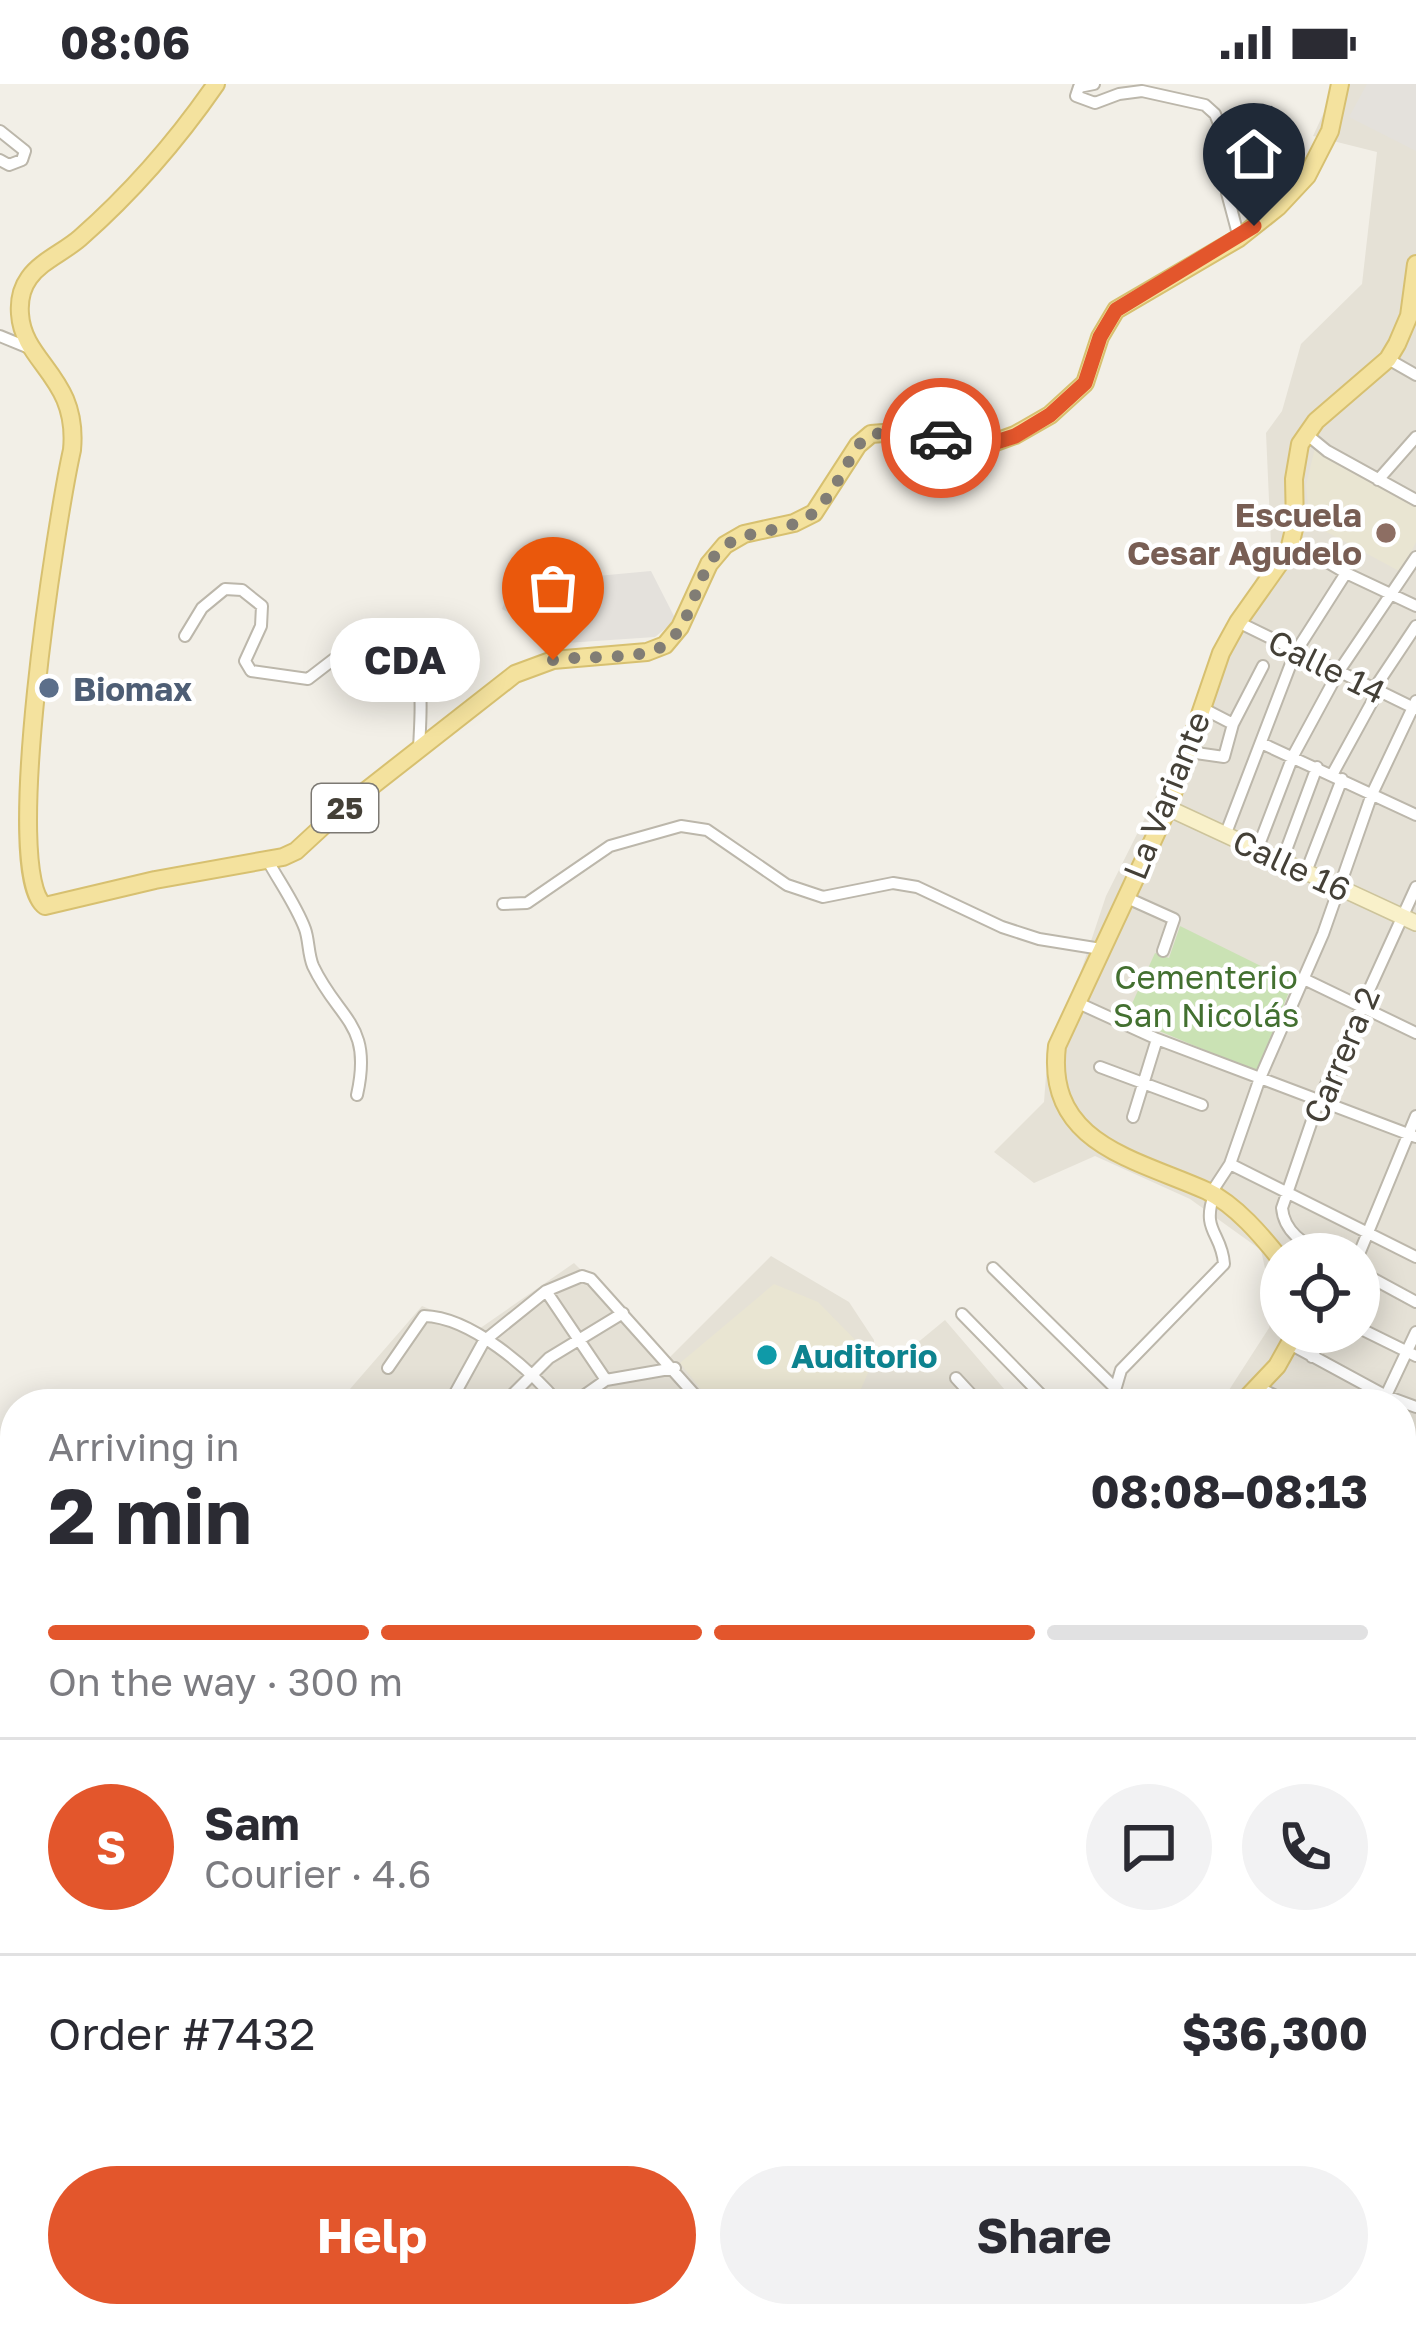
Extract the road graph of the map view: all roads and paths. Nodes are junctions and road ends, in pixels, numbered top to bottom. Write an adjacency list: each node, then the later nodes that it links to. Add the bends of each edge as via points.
1 (217, 84): 9 (main road, 25, via 113,203 25,284 25,334)
2 (1094, 84): 6 (street, via 1077,88 1076,96 1095,103 1152,92 1215,114)
3 (1340, 84): 6 (main road, 25, via 1316,163)
4 (0, 130): 5 (street, via 25,151 10,165)
5 (0, 160)
6 (1239, 238): 32 (main road, 25, via 1116,310 1085,383 1050,415 990,444 908,431 871,434 814,513 725,545 665,645 534,666 498,684)
7 (1416, 264): 10 (main road, via 1409,316)
8 (0, 336): 9 (street)
9 (38, 351): 42 (main road, 25, via 66,396 73,434 35,616 17,756 25,889 37,904 53,906)
10 (1388, 358): 11 (street); 12 (main road)
11 (1416, 374)
12 (1305, 433): 14 (street); 16 (main road, La Variante)
13 (1416, 437): 14 (street)
14 (1378, 480): 15 (street)
15 (1416, 500)
16 (1291, 541): 18 (street); 21 (main road, La Variante)
17 (1416, 557): 19 (street)
18 (1346, 573): 19 (street); 24 (street)
19 (1392, 596): 20 (street); 26 (street)
20 (1416, 606)
21 (1238, 622): 24 (street, Calle 14); 29 (main road, La Variante)
22 (1416, 626): 27 (street)
23 (185, 636): 32 (street, via 225,589 242,590 262,606 244,661 250,671 308,679 360,639 390,640 418,668)
24 (1295, 652): 26 (street, Calle 14); 31 (street)
25 (1263, 666): 30 (street)
26 (1339, 671): 27 (street, Calle 14); 34 (street)
27 (1376, 690): 28 (street, Calle 14); 36 (street)
28 (1415, 706): 37 (street)
29 (1202, 708): 30 (street); 33 (main road, La Variante)
30 (1233, 724): 33 (street, via 1224,757)
31 (1261, 743): 34 (street); 40 (street)
32 (418, 749): 42 (main road, 25, via 296,851)
33 (1189, 752): 38 (main road, La Variante)
34 (1293, 756): 35 (street); 41 (street)
35 (1317, 767): 36 (street); 43 (street)
36 (1337, 777): 37 (street); 44 (street)
37 (1372, 794): 39 (street); 45 (street)
38 (1168, 808): 40 (street, Calle 16); 47 (main road, La Variante)
39 (1416, 815)
40 (1226, 833): 41 (street, Calle 16)
41 (1257, 850): 43 (street, Calle 16)
42 (268, 861): 60 (street, via 305,930 315,969 357,1035)
43 (1282, 861): 44 (street, Calle 16)
44 (1306, 872): 45 (street, Calle 16)
45 (1338, 887): 49 (street, Calle 16); 52 (street)
46 (1416, 887): 49 (street, Carrera 2)
47 (1125, 897): 50 (main road, La Variante); 51 (street, via 1174,919)
48 (503, 904): 50 (street, via 527,903 610,846 681,826 707,830 788,885 823,897 892,883 917,887 1002,927)
49 (1408, 920): 54 (street, Carrera 2)
50 (1101, 949): 53 (main road, La Variante)
51 (1162, 951)
52 (1306, 980): 54 (street); 58 (street)
53 (1076, 1002): 56 (street); 68 (main road, La Variante, via 1054,1068 1065,1111 1121,1154)
54 (1360, 1006): 55 (street); 61 (street, Carrera 2)
55 (1416, 1033)
56 (1157, 1039): 58 (street); 59 (street)
57 (1100, 1066): 59 (street)
58 (1260, 1078): 61 (street); 66 (street)
59 (1143, 1083): 62 (street); 64 (street)
60 (357, 1095)
61 (1319, 1100): 65 (street); 67 (street, Carrera 2)
62 (1202, 1105)
63 (1416, 1116): 65 (street)
64 (1133, 1117)
65 (1412, 1135): 69 (street)
66 (1231, 1164): 67 (street); 68 (street)
67 (1286, 1192): 69 (street); 70 (street, Carrera 2, via 1282,1208)
68 (1212, 1194): 71 (main road, La Variante); 93 (street, via 1208,1224 1222,1269 1121,1370)
69 (1368, 1232): 72 (street)
70 (1294, 1233)
71 (1260, 1237)
72 (1416, 1256)
73 (993, 1268): 93 (street)
74 (1380, 1282): 76 (street)
75 (546, 1291): 77 (street, via 582,1276); 81 (street); 82 (street)
76 (1416, 1302)
77 (623, 1313): 81 (street); 89 (street)
78 (962, 1314): 101 (street)
79 (1416, 1332): 86 (street)
80 (1380, 1338): 86 (street)
81 (576, 1340): 90 (street); 92 (street)
82 (484, 1341): 88 (street, via 454,1319 424,1316); 90 (street); 95 (street)
83 (1284, 1353): 94 (main road)
84 (1308, 1353): 87 (street)
85 (1314, 1353): 87 (street)
86 (1412, 1354): 103 (street)
87 (1312, 1358): 102 (street)
88 (388, 1368)
89 (675, 1368): 92 (street); 99 (street)
90 (532, 1372): 96 (street); 97 (street)
91 (956, 1378): 100 (street)
92 (606, 1380): 98 (street)
93 (1114, 1387)
94 (1259, 1388)
95 (461, 1389)
96 (517, 1389)
97 (547, 1389)
98 (593, 1389)
99 (691, 1389)
100 (966, 1389)
101 (1035, 1389)
102 (1365, 1389)
103 (1391, 1389)

